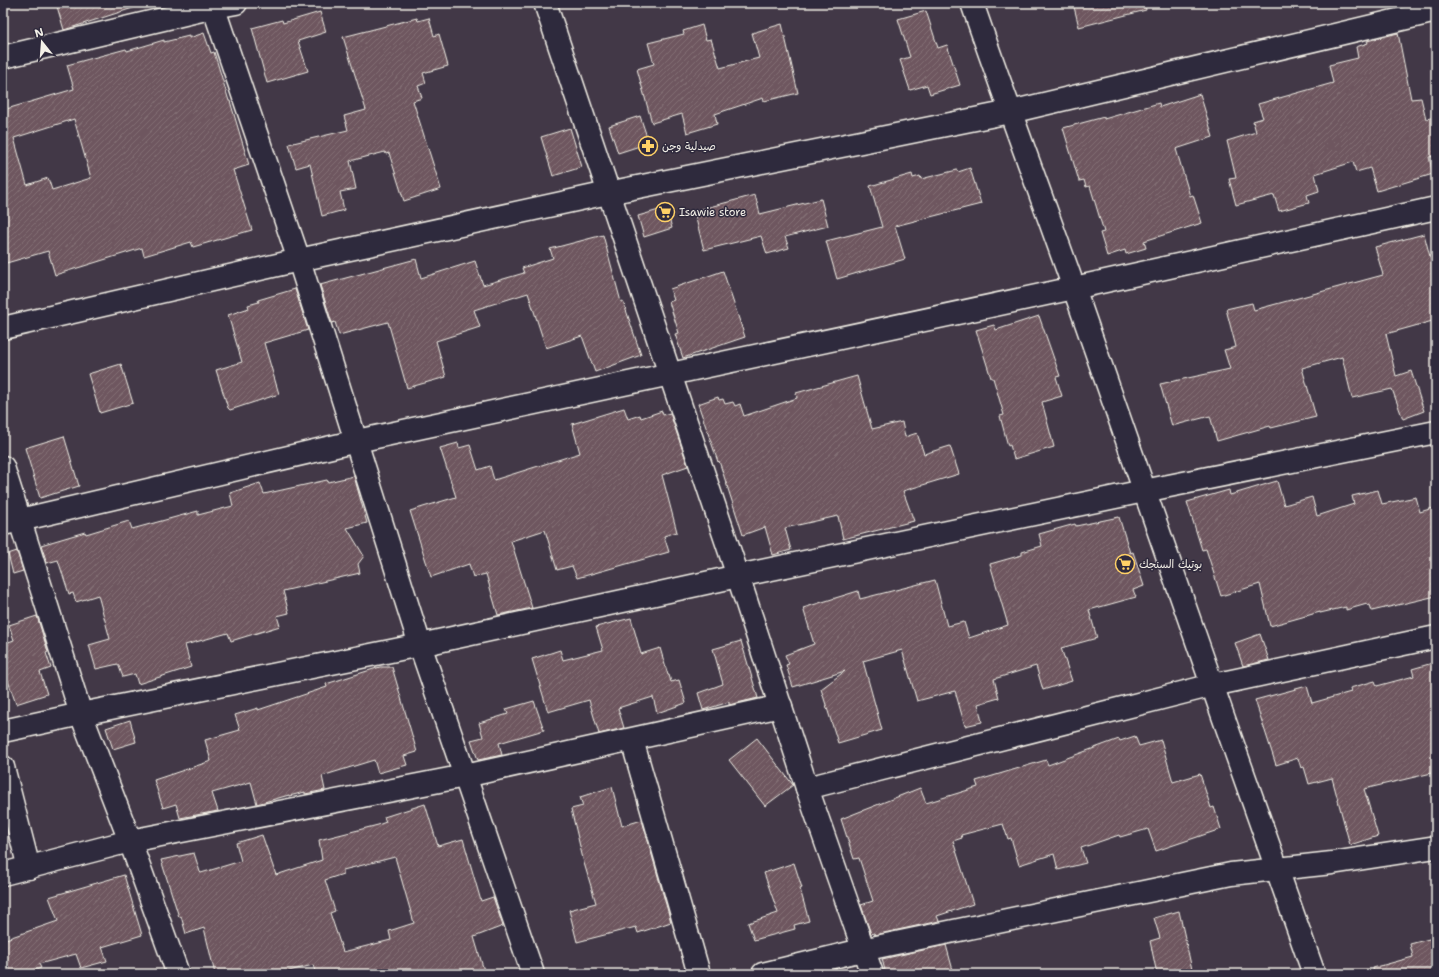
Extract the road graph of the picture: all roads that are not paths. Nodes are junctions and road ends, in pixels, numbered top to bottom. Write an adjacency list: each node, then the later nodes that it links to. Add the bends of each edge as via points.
1 (236, 3): 4 (street)
2 (545, 3): 8 (street)
3 (972, 3): 7 (street)
4 (213, 5): 6 (street); 10 (street)
5 (1436, 10): 7 (street)
6 (3, 57)
7 (1010, 112): 8 (street); 11 (street)
8 (608, 193): 10 (street); 13 (street)
9 (1436, 208): 11 (street)
10 (299, 260): 12 (street); 15 (street)
11 (1074, 288): 13 (street); 17 (street)
12 (3, 328)
13 (670, 374): 15 (street); 19 (street)
14 (1436, 432): 17 (street)
15 (357, 441): 18 (street); 21 (street)
16 (3, 467): 18 (street)
17 (1144, 491): 19 (street); 22 (street)
18 (11, 522): 24 (street)
19 (738, 576): 21 (street); 23 (street)
20 (1436, 636): 22 (street)
21 (420, 645): 24 (street); 28 (street)
22 (1213, 685): 29 (street); 33 (street)
23 (781, 706): 26 (street); 29 (street)
24 (81, 714): 25 (street); 30 (street)
25 (3, 731)
26 (632, 740): 28 (street); 38 (street)
27 (3, 767): 32 (street)
28 (465, 776): 30 (street); 37 (street)
29 (807, 788): 35 (street)
30 (130, 841): 32 (street); 36 (street)
31 (1436, 846): 33 (street, via 1332,863)
32 (29, 868): 34 (street)
33 (1277, 868): 35 (street, via 1223,876); 41 (street)
34 (3, 874)
35 (862, 950): 39 (street); 40 (street)
36 (178, 974)
37 (533, 974)
38 (698, 974)
39 (763, 974)
40 (872, 974)
41 (1314, 974)

